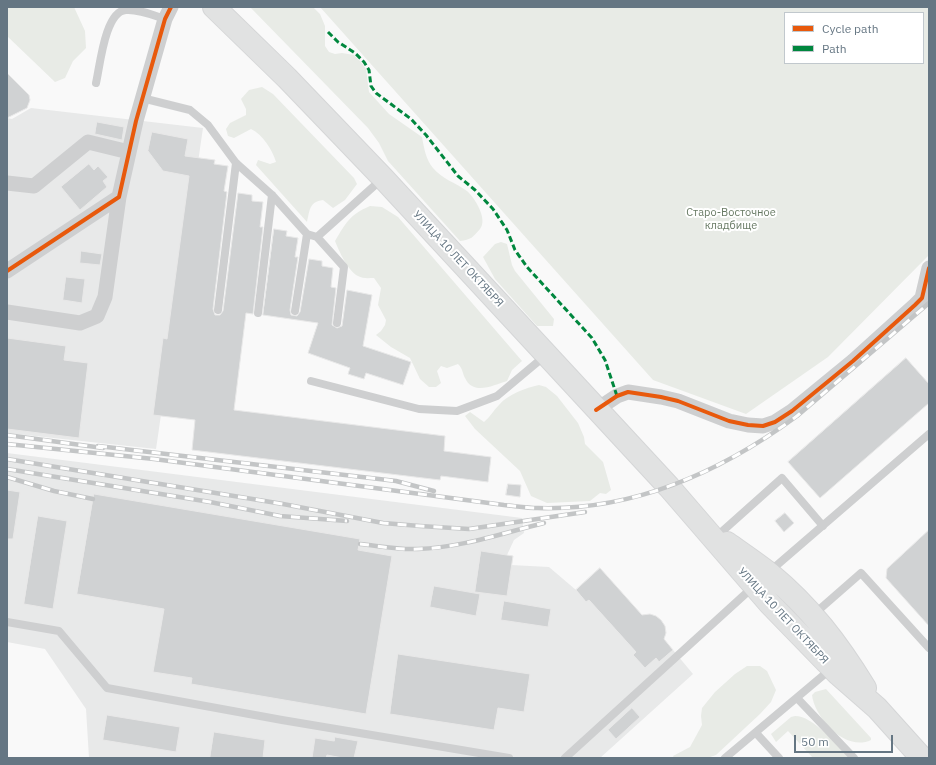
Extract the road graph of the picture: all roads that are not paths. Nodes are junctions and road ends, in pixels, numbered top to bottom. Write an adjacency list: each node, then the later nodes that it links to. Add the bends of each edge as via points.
1 (214, 7): 7 (main road, УЛИЦА 10 ЛЕТ ОКТЯБРЯ, via 287,78)
2 (168, 13): 3 (lane, via 124,10 115,16 108,27); 4 (street)
3 (96, 83)
4 (142, 98): 5 (street); 6 (lane, via 190,110 208,125)
5 (129, 152): 8 (street, via 88,142 34,186); 10 (street)
6 (236, 163): 9 (lane); 15 (lane)
7 (383, 178): 12 (lane); 20 (main road, УЛИЦА 10 ЛЕТ ОКТЯБРЯ)
8 (7, 183)
9 (272, 195): 11 (lane); 18 (lane)
10 (119, 197): 14 (street); 17 (street, via 105,297 97,316 80,323)
11 (307, 234): 12 (lane); 16 (lane)
12 (317, 237): 19 (lane, via 344,267)
13 (929, 268): 22 (street, via 922,298 853,361 776,422 763,426 742,424 678,401 628,392)
14 (7, 271)
15 (218, 310)
16 (295, 311)
17 (7, 312)
18 (258, 313)
19 (337, 323)
20 (546, 354): 21 (lane, via 497,396 457,411 419,410); 22 (main road, УЛИЦА 10 ЛЕТ ОКТЯБРЯ)
21 (311, 381)
22 (596, 410): 24 (main road, УЛИЦА 10 ЛЕТ ОКТЯБРЯ)
23 (929, 434): 25 (lane)
24 (695, 518): 26 (main road, УЛИЦА 10 ЛЕТ ОКТЯБРЯ); 27 (main road, УЛИЦА 10 ЛЕТ ОКТЯБРЯ)
25 (823, 526): 26 (lane, via 782,478); 27 (lane)
26 (717, 536): 27 (main road, УЛИЦА 10 ЛЕТ ОКТЯБРЯ)
27 (761, 580): 28 (main road, УЛИЦА 10 ЛЕТ ОКТЯБРЯ, via 785,587); 31 (main road, УЛИЦА 10 ЛЕТ ОКТЯБРЯ); 36 (lane)
28 (813, 615): 30 (lane, via 861,574); 31 (main road, УЛИЦА 10 ЛЕТ ОКТЯБРЯ, via 827,631)
29 (7, 622): 35 (lane, via 59,631 107,688)
30 (929, 648)
31 (839, 662): 32 (lane); 34 (main road, УЛИЦА 10 ЛЕТ ОКТЯБРЯ, via 877,708)
32 (797, 698): 33 (lane); 39 (lane)
33 (756, 733): 37 (lane); 38 (lane)
34 (922, 754)
35 (509, 758)
36 (565, 758)
37 (725, 758)
38 (779, 758)
39 (854, 758)

